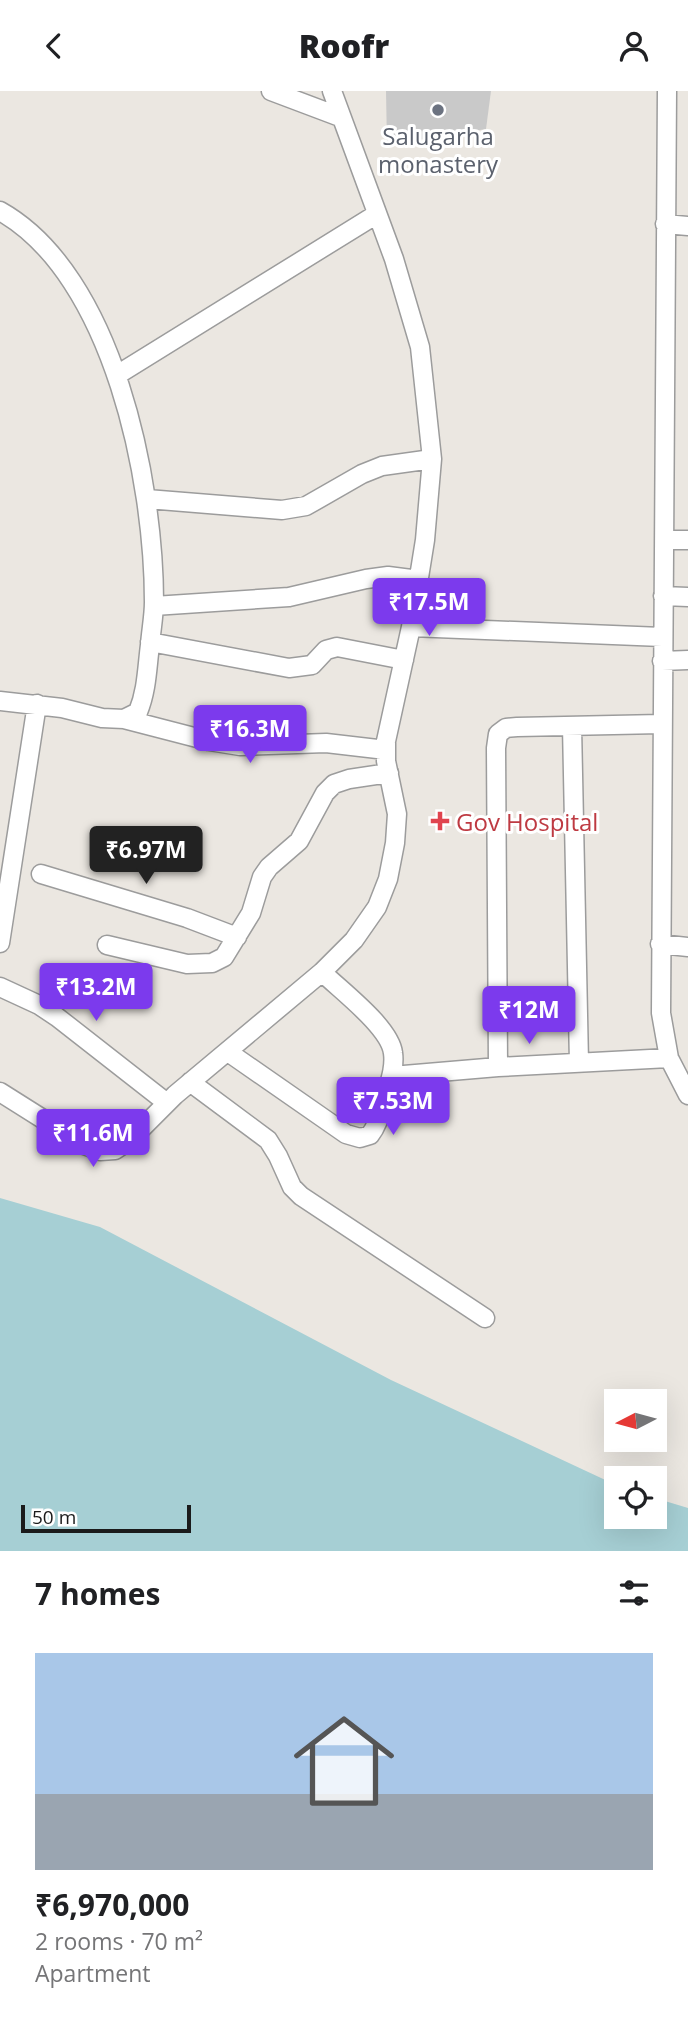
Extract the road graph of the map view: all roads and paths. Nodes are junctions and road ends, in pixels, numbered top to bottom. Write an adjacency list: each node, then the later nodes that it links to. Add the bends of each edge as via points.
1 (271, 91): 4 (street)
2 (332, 91): 4 (street)
3 (667, 91): 7 (street)
4 (340, 117): 6 (street)
5 (0, 211): 9 (street, via 14,218 52,255 86,304)
6 (377, 214): 9 (street); 10 (street, via 420,347)
7 (665, 224): 8 (street); 12 (street)
8 (688, 226)
9 (117, 375): 11 (street, via 135,434)
10 (432, 459): 11 (street, via 382,466 306,506 282,510); 14 (street)
11 (147, 499): 17 (street)
12 (664, 540): 13 (street); 15 (street)
13 (688, 540)
14 (419, 580): 17 (street, via 377,577 289,597); 18 (street)
15 (663, 596): 16 (street); 19 (street)
16 (688, 597)
17 (154, 606): 20 (street)
18 (411, 627): 19 (street); 21 (street)
19 (662, 637): 23 (street)
20 (150, 642): 21 (street, via 289,668 313,665 326,650 337,647); 26 (street, via 145,695 138,712)
21 (404, 660): 29 (street)
22 (688, 660): 23 (street)
23 (662, 661): 27 (street)
24 (0, 701): 25 (street)
25 (37, 704): 26 (street); 33 (street)
26 (124, 719): 29 (street, via 240,746 326,743)
27 (662, 724): 28 (street); 34 (street)
28 (572, 726): 41 (street); 42 (street, via 506,728 498,734)
29 (386, 750): 30 (street)
30 (389, 773): 32 (street, via 349,779 325,793 299,841 262,877 251,913); 37 (street, via 397,814 388,879 377,907 354,940)
31 (41, 874): 32 (street)
32 (237, 937): 35 (street, via 224,957 200,965)
33 (0, 943)
34 (660, 944): 36 (street); 40 (street, via 661,1013)
35 (107, 945)
36 (688, 947)
37 (322, 972): 39 (street); 43 (street, via 389,1040)
38 (0, 987): 47 (street, via 57,1017)
39 (228, 1052): 43 (street, via 346,1135 360,1138 376,1127); 44 (street)
40 (669, 1058): 41 (street); 46 (street)
41 (579, 1063): 42 (street)
42 (498, 1067): 43 (street)
43 (392, 1076)
44 (190, 1082): 47 (street); 48 (street, via 268,1140 301,1196)
45 (0, 1092): 47 (street, via 100,1151 115,1150 131,1140)
46 (688, 1095)
47 (167, 1103)
48 (485, 1318)

